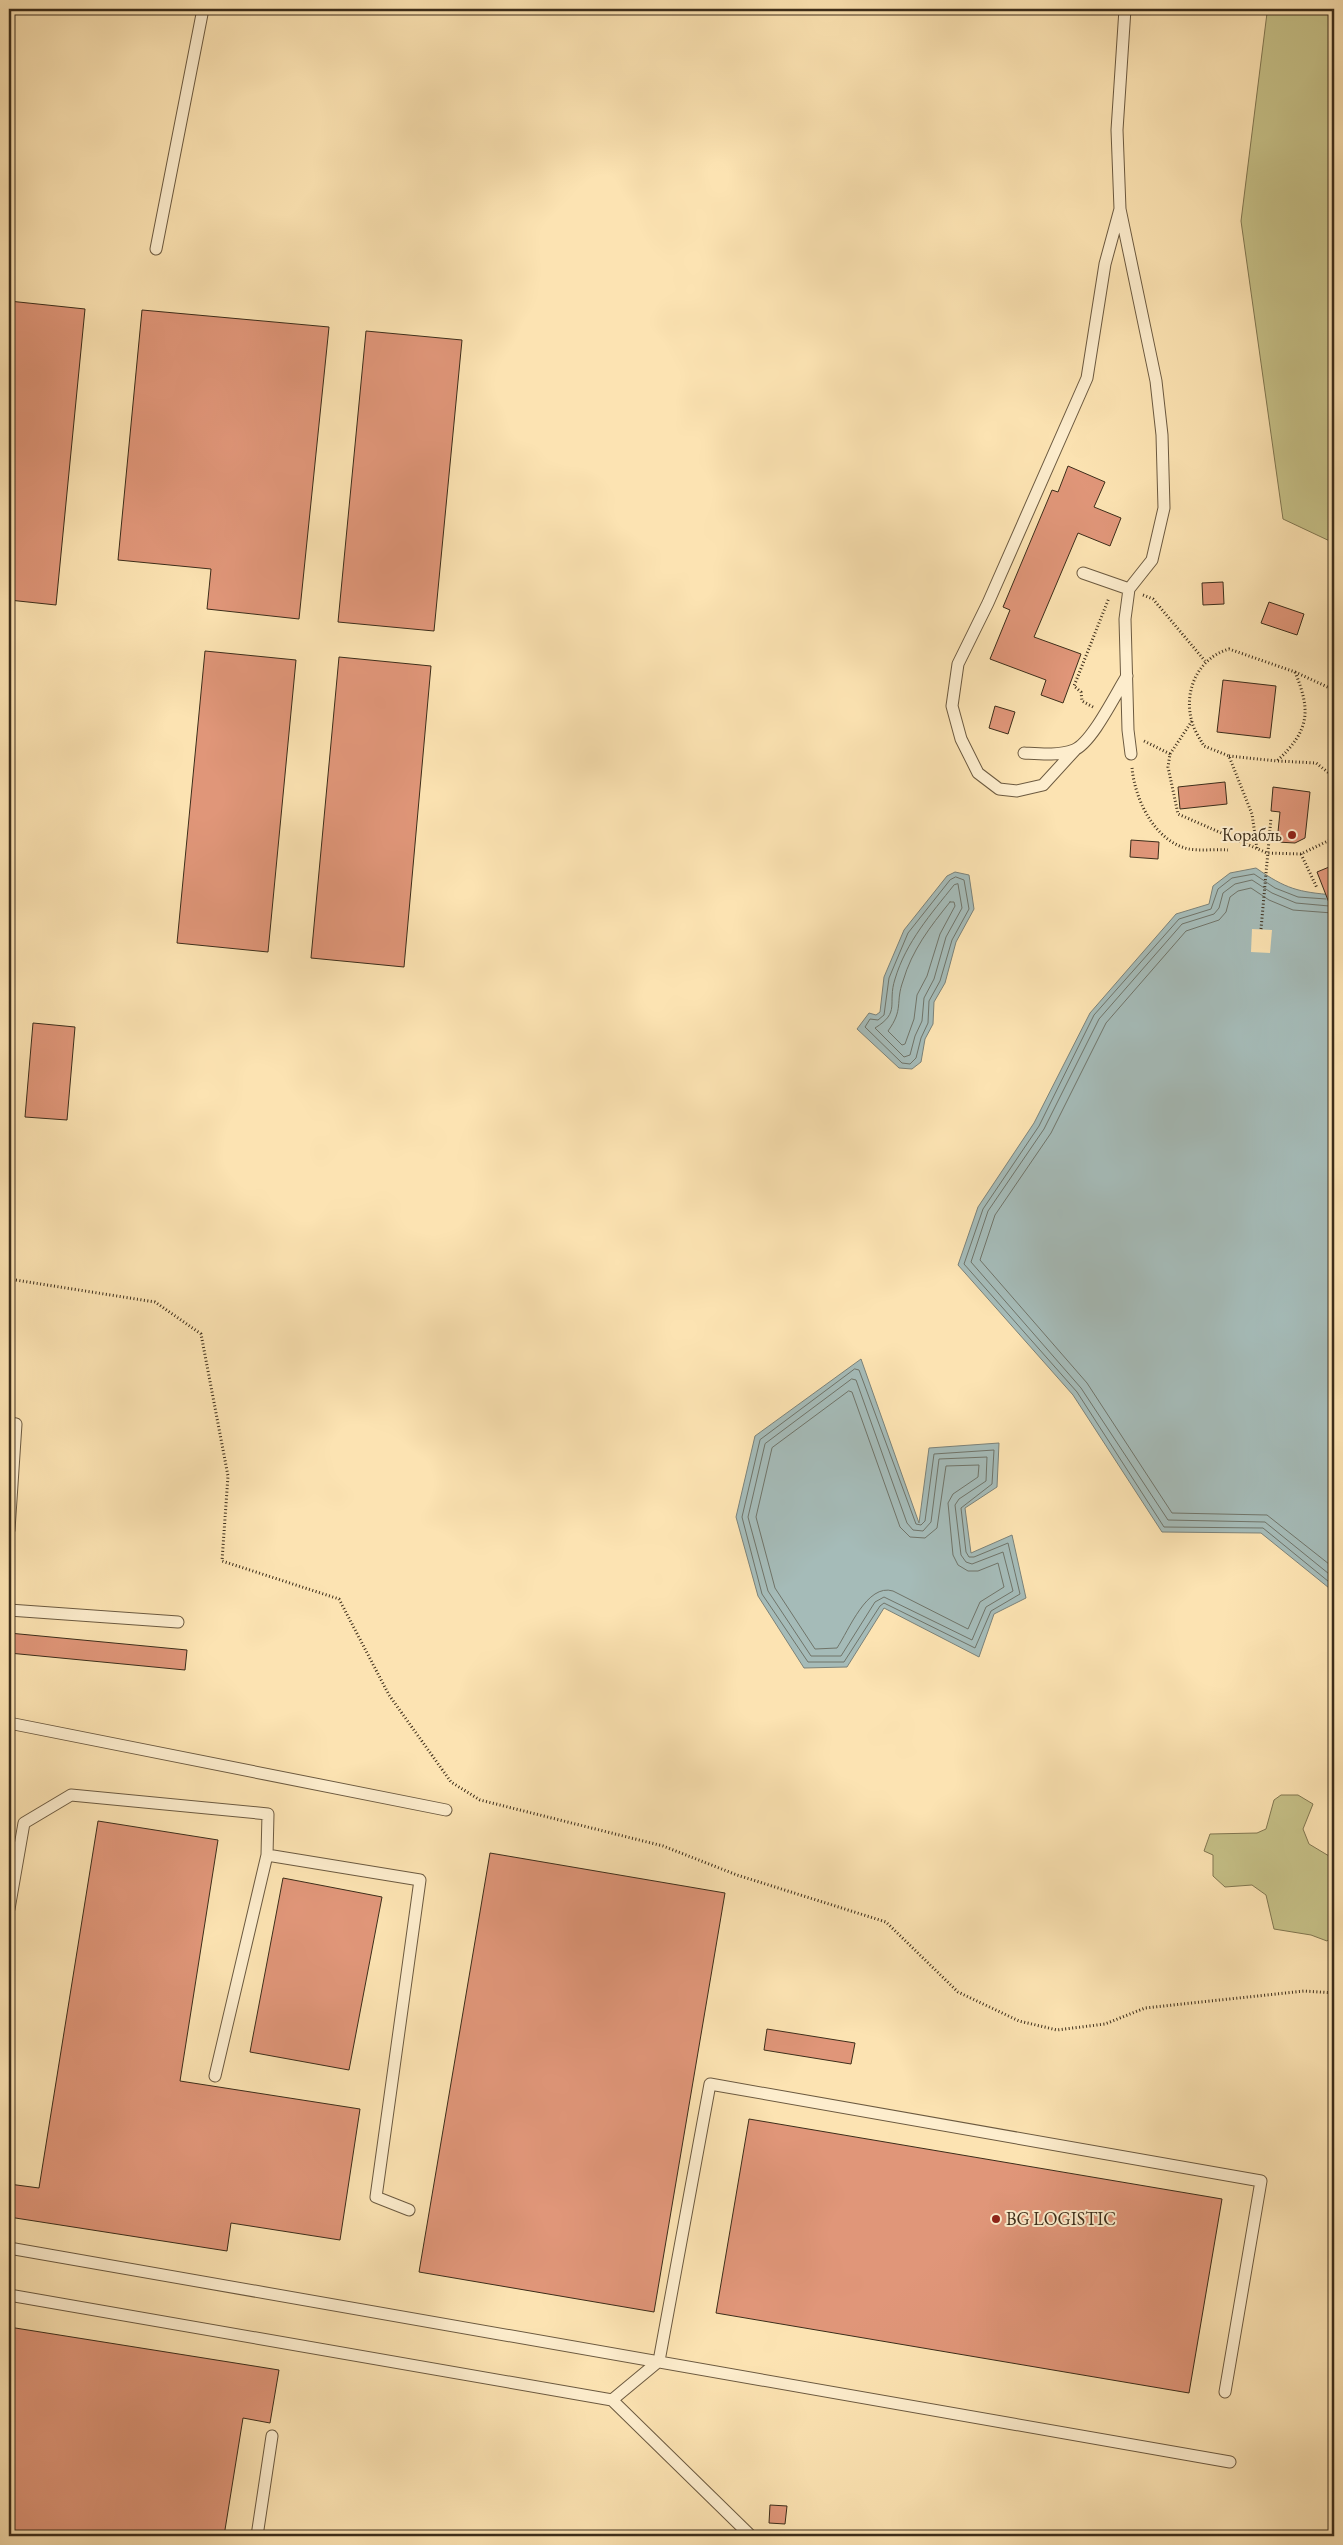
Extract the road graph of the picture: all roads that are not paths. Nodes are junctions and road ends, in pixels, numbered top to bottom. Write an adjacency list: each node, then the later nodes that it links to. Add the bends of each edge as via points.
1 (203, 9): 4 (lane)
2 (1125, 9): 3 (lane, via 1117,130)
3 (1120, 209): 6 (lane, via 1156,381 1162,431 1164,508 1152,560); 8 (lane, via 1105,264 1088,378 958,664 952,706 961,739 978,773 999,789 1016,791 1043,786)
4 (156, 249)
5 (1082, 573): 6 (lane)
6 (1129, 589): 7 (lane, via 1125,619)
7 (1127, 676): 8 (lane, via 1088,738); 10 (lane)
8 (1075, 750): 9 (lane, via 1054,755)
9 (1024, 753)
10 (1131, 754)
11 (9, 1423): 12 (lane, via 16,1424)
12 (9, 1530)
13 (9, 1610): 14 (lane)
14 (178, 1622)
15 (9, 1723): 16 (lane)
16 (446, 1810)
17 (266, 1855): 18 (lane, via 268,1814 71,1795 24,1823); 19 (lane); 20 (lane, via 420,1880 376,2197)
18 (9, 1909)
19 (215, 2076)
20 (409, 2210)
21 (9, 2248): 23 (lane)
22 (9, 2295): 25 (lane)
23 (659, 2361): 24 (lane, via 710,2084 1260,2181); 25 (lane); 27 (lane)
24 (1225, 2392)
25 (612, 2400): 29 (lane)
26 (272, 2436): 28 (lane)
27 (1230, 2462)
28 (257, 2536)
29 (751, 2536)

